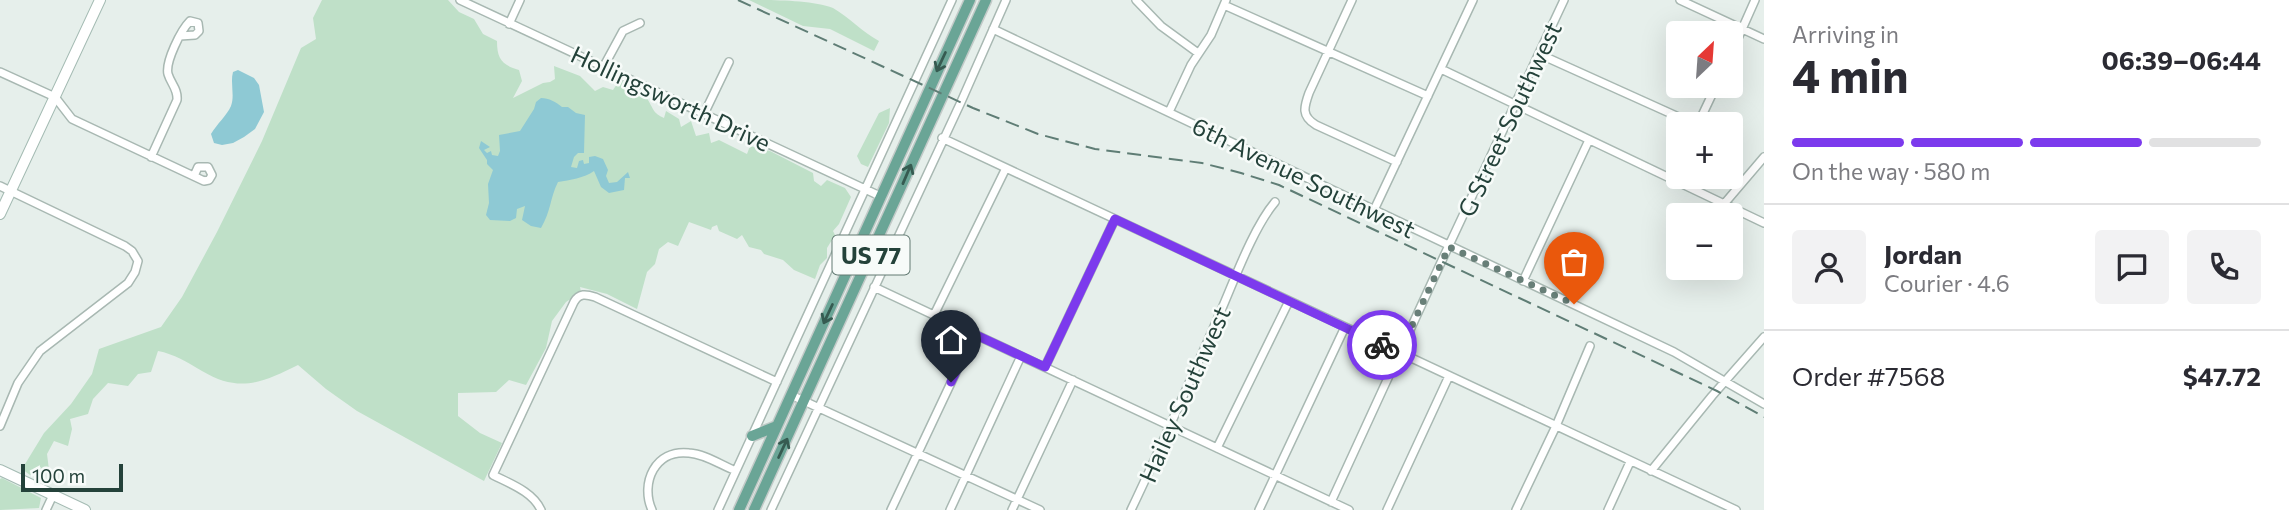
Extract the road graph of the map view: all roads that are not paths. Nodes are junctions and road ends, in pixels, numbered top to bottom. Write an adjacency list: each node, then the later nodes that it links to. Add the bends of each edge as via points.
1 (100, 0): 32 (street)
2 (460, 0): 14 (street, Hollingsworth Drive)
3 (520, 0): 18 (street)
4 (953, 0): 47 (street)
5 (970, 0): 49 (main road, US 77, one-way to 49)
6 (986, 0): 58 (main road, US 77, one-way to 6)
7 (1006, 0): 20 (street)
8 (1136, 0): 25 (street, via 1161,26)
9 (1352, 0): 24 (street)
10 (1473, 0): 29 (street)
11 (1564, 0): 26 (street, G Street Southwest)
12 (1680, 0): 16 (street)
13 (1755, 0): 19 (street)
14 (473, 3): 18 (street, Hollingsworth Drive)
15 (1225, 3): 24 (street); 25 (street)
16 (1725, 21)
17 (639, 23): 28 (street, via 622,31)
18 (509, 24): 28 (street, Hollingsworth Drive)
19 (1743, 27)
20 (993, 29): 34 (street, 6th Avenue Southwest); 37 (street)
21 (1743, 29): 23 (street)
22 (180, 36): 39 (street, via 168,63 177,100)
23 (1764, 39)
24 (1328, 52): 31 (street); 41 (street, via 1303,107 1306,117)
25 (1198, 53): 34 (street)
26 (1539, 54): 33 (street, G Street Southwest); 35 (street)
27 (729, 62): 36 (street)
28 (604, 66): 36 (street, Hollingsworth Drive)
29 (1441, 69): 31 (street); 33 (street)
30 (0, 72): 32 (street)
31 (1428, 96): 41 (street)
32 (55, 97): 39 (street, via 72,119); 48 (street)
33 (1516, 105): 38 (street); 59 (street, G Street Southwest)
34 (1169, 112): 53 (street, 6th Avenue Southwest)
35 (1669, 112)
36 (704, 114): 47 (street, Hollingsworth Drive)
37 (942, 138): 42 (street); 62 (street)
38 (1589, 140): 44 (street); 61 (street)
39 (150, 157): 43 (street)
40 (1764, 157): 52 (street)
41 (1397, 162): 53 (street)
42 (1006, 168): 56 (street); 64 (street)
43 (194, 176)
44 (1666, 177)
45 (0, 186): 48 (street)
46 (1692, 189): 51 (street)
47 (865, 190): 49 (street, Hollingsworth Drive); 75 (street)
48 (10, 191): 55 (street); 80 (street, via 125,246 136,256 138,266 128,283 40,351 18,383)
49 (882, 197): 58 (main road); 76 (main road, US 77, one-way to 76)
50 (1275, 202): 60 (street, Hailey Southwest)
51 (1722, 203)
52 (1725, 203)
53 (1374, 210): 59 (street, 6th Avenue Southwest)
54 (1743, 213): 57 (street)
55 (0, 214)
56 (1115, 219): 60 (street); 71 (street)
57 (1764, 223)
58 (879, 238): 77 (main road, US 77)
59 (1449, 247): 61 (street, 6th Avenue Southwest); 69 (street, G Street Southwest)
60 (1236, 277): 63 (street); 82 (street, Hailey Southwest)
61 (1523, 281): 74 (street, 6th Avenue Southwest)
62 (874, 287): 64 (street); 79 (street)
63 (1290, 302): 65 (street); 85 (street)
64 (934, 315): 66 (street)
65 (1345, 327): 69 (street); 92 (street)
66 (974, 334): 70 (street); 86 (street)
67 (1764, 337): 74 (street)
68 (1590, 346): 83 (street)
69 (1399, 353): 72 (street); 95 (street, G Street Southwest)
70 (1021, 356): 71 (street); 91 (street)
71 (1045, 367): 73 (street)
72 (1449, 376): 83 (street); 111 (street)
73 (1073, 380): 82 (street); 94 (street)
74 (1726, 381): 78 (street, 6th Avenue Southwest); 90 (street)
75 (777, 382): 84 (street); 98 (street, via 595,298 579,296 493,475 531,496)
76 (791, 395): 77 (street); 81 (main road, US 77)
77 (804, 401): 79 (street); 102 (main road, US 77, one-way to 77)
78 (1764, 404)
79 (818, 407): 86 (street); 103 (street)
80 (0, 426)
81 (777, 426): 84 (main road); 101 (main road, US 77)
82 (1171, 426): 85 (street); 108 (street, Hailey Southwest)
83 (1556, 426): 87 (street); 112 (street)
84 (752, 436): 89 (street)
85 (1217, 448): 92 (street)
86 (918, 453): 91 (street); 104 (street)
87 (1630, 461): 90 (street); 113 (street)
88 (0, 470): 93 (street)
89 (736, 471): 99 (street, via 691,453 666,457 649,474 647,496); 100 (street)
90 (1651, 471): 114 (street)
91 (966, 475): 94 (street); 105 (street)
92 (1276, 475): 95 (street); 109 (street)
93 (53, 495): 96 (street); 97 (street)
94 (1017, 499): 106 (street); 107 (street)
95 (1331, 502): 110 (street)
96 (46, 510)
97 (85, 510)
98 (541, 510)
99 (652, 510)
100 (718, 510)
101 (739, 510)
102 (754, 510)
103 (771, 510)
104 (891, 510)
105 (950, 510)
106 (1012, 510)
107 (1041, 510)
108 (1131, 510)
109 (1259, 510)
110 (1349, 510)
111 (1387, 510)
112 (1516, 510)
113 (1608, 510)
114 (1736, 510)

